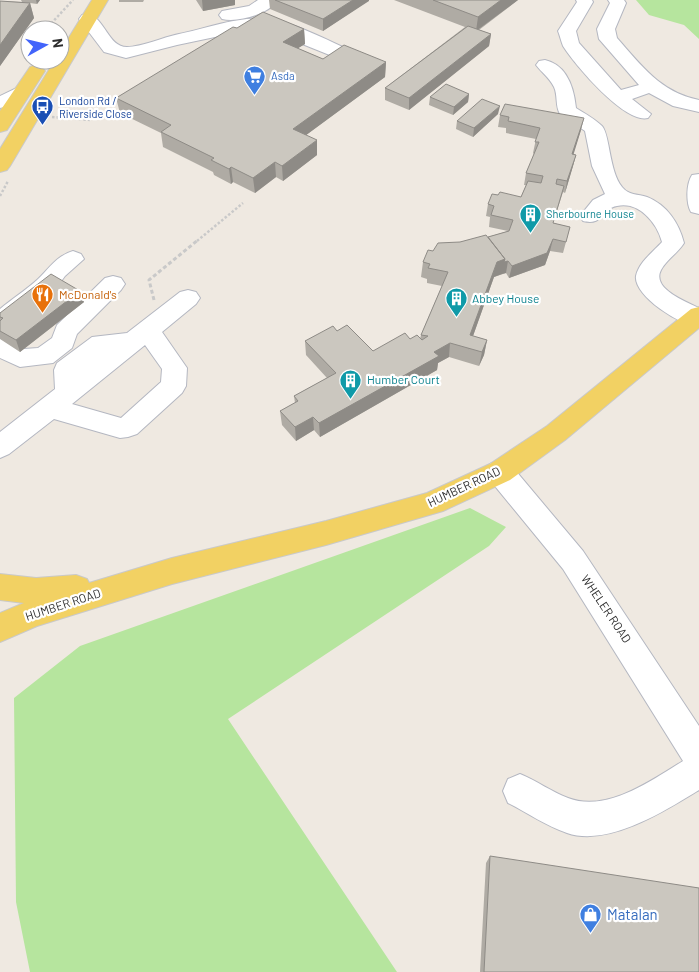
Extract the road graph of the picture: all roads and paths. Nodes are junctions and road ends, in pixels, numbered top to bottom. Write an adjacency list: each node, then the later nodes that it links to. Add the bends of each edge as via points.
1 (73, 0): 8 (path)
2 (82, 0): 9 (main road)
3 (100, 0): 7 (main road)
4 (270, 0): 10 (street, via 254,10)
5 (584, 0): 18 (street, via 567,31 571,44)
6 (616, 0): 16 (street, via 618,3 606,28 608,39)
7 (88, 19): 12 (street); 25 (main road)
8 (54, 20)
9 (69, 20)
10 (136, 32)
11 (119, 35): 12 (street)
12 (101, 37): 13 (street, via 110,48 126,53 184,38 264,24)
13 (348, 56)
14 (545, 65): 27 (street, via 555,72 565,89 567,110 594,129 604,174)
15 (37, 70): 17 (main road)
16 (650, 88): 18 (street); 20 (street, via 680,102)
17 (23, 91): 19 (street); 24 (main road)
18 (617, 97): 21 (street)
19 (0, 102)
20 (699, 106)
21 (641, 114)
22 (49, 117): 23 (path)
23 (90, 120)
24 (0, 126)
25 (0, 166)
26 (699, 180): 29 (street)
27 (620, 198): 30 (street, via 602,202); 35 (street, via 650,207 668,227 674,243 650,268 648,282 659,297)
28 (243, 203): 34 (path, via 149,280 156,308)
29 (699, 207)
30 (591, 216)
31 (73, 259): 36 (street)
32 (113, 284): 38 (street, via 66,331 54,333 27,357)
33 (188, 298): 34 (street)
34 (167, 314): 37 (street)
35 (697, 316): 41 (main road, HUMBER ROAD, via 556,433)
36 (0, 321)
37 (141, 336): 39 (street); 39 (street, via 175,368 173,386 128,427 120,428)
38 (10, 353)
39 (60, 401): 40 (street)
40 (0, 448)
41 (500, 472): 42 (main road, HUMBER ROAD, via 433,503); 45 (street, WHELER ROAD, via 572,558)
42 (126, 585): 43 (main road, HUMBER ROAD, via 36,591); 44 (main road, HUMBER ROAD, via 31,614)
43 (0, 587)
44 (0, 628)
45 (699, 756)
46 (699, 770): 47 (street, via 658,796 607,817 589,820 567,816)
47 (520, 791)

